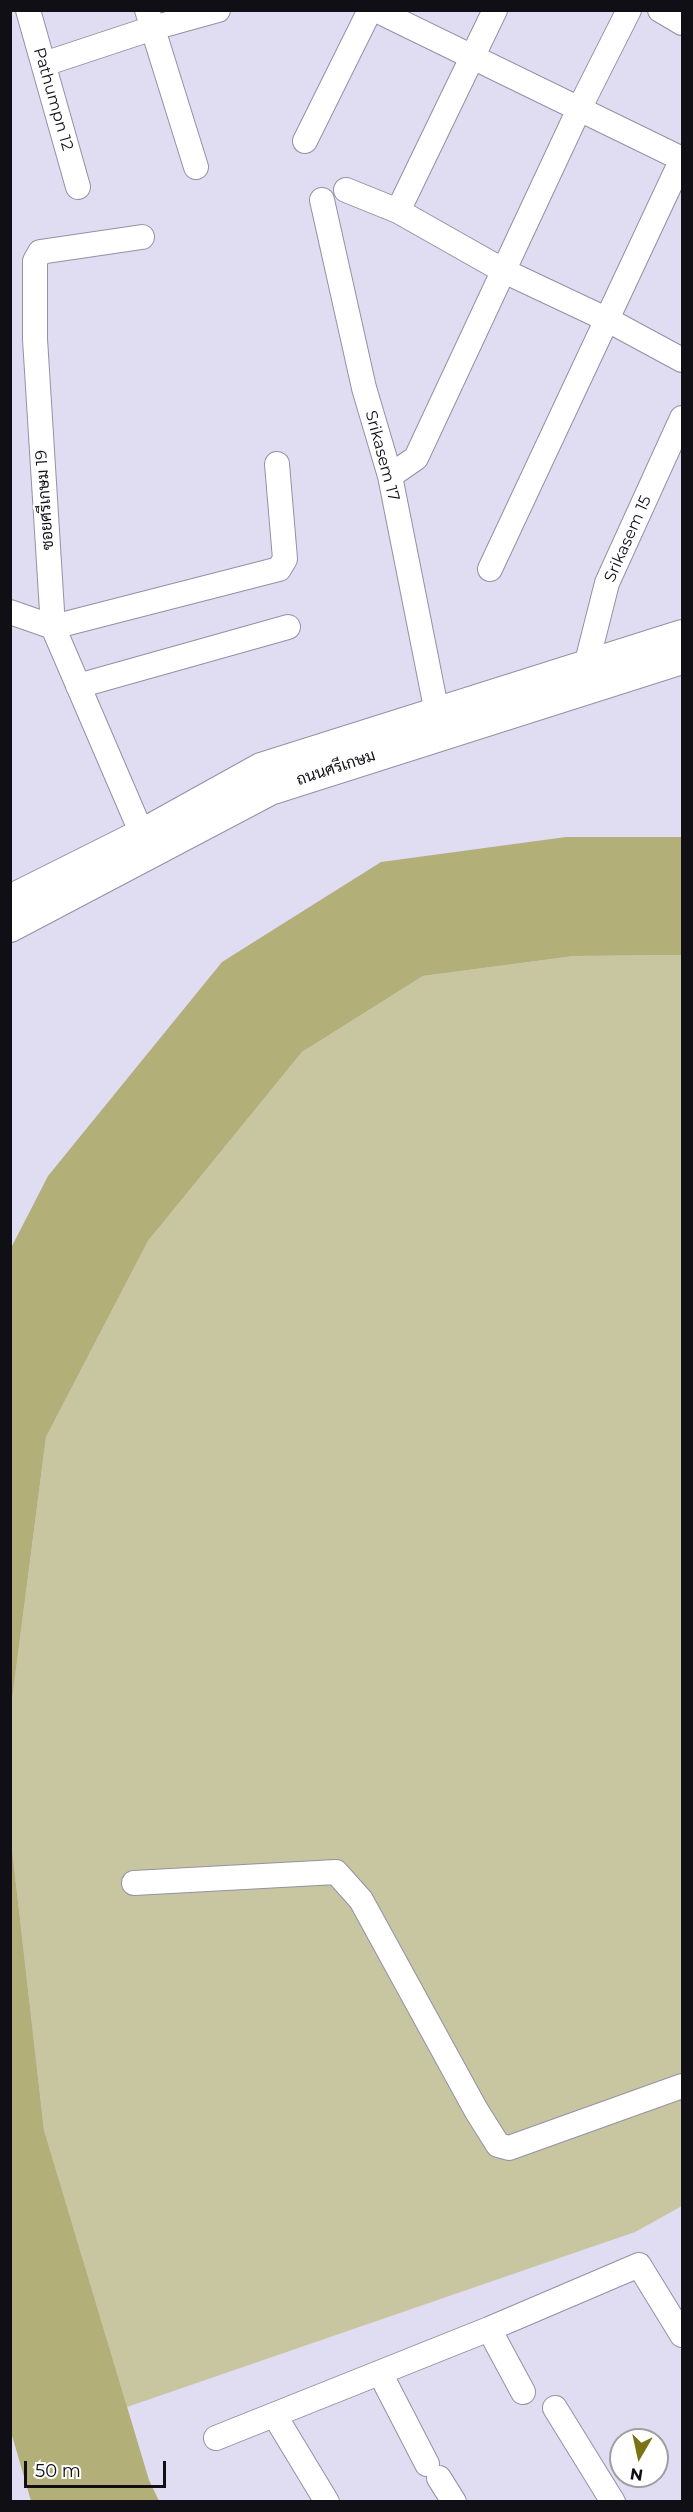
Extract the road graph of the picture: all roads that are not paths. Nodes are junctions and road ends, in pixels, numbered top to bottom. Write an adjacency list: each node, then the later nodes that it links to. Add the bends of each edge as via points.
1 (28, 10): 11 (street, Pathumpn 12)
2 (218, 10): 8 (street)
3 (370, 10): 13 (street)
4 (376, 10): 10 (street)
5 (495, 10): 10 (street)
6 (629, 10): 12 (street)
7 (660, 10): 9 (street)
8 (150, 19): 11 (street); 15 (street)
9 (682, 23)
10 (472, 56): 12 (street); 19 (street)
11 (44, 64): 16 (street, Pathumpn 12)
12 (580, 107): 14 (street); 21 (street)
13 (305, 141)
14 (682, 159): 22 (street)
15 (196, 167)
16 (78, 187)
17 (346, 190): 19 (street)
18 (322, 200): 26 (street, Srikasem 17, via 364,388)
19 (398, 211): 21 (street)
20 (142, 237): 29 (street, ซอยศรีเกษม 19, via 40,252 35,261 35,339)
21 (504, 271): 22 (street); 26 (street, via 416,458)
22 (608, 320): 23 (street); 27 (street)
23 (682, 360)
24 (682, 417): 33 (street, Srikasem 15, via 607,583)
25 (277, 464): 29 (street, via 285,560 279,569)
26 (390, 476): 35 (street, Srikasem 17)
27 (490, 569)
28 (10, 612): 29 (street)
29 (53, 627): 34 (street, ซอยศรีเกษม 19)
30 (288, 627): 34 (street)
31 (682, 635): 33 (main road, ถนนศรีเกษม)
32 (682, 659): 36 (main road, ถนนศรีเกษม, via 270,790)
33 (586, 666): 35 (main road, ถนนศรีเกษม)
34 (78, 686): 37 (street, ซอยศรีเกษม 19)
35 (437, 713): 36 (main road, ถนนศรีเกษม, via 261,768)
36 (235, 796): 37 (main road, ถนนศรีเกษม); 39 (main road, ถนนศรีเกษม)
37 (142, 834): 38 (main road, ถนนศรีเกษม)
38 (10, 900)
39 (10, 927)
40 (134, 1883): 41 (street, via 336,1872 361,1900 498,2145 509,2148)
41 (682, 2086)
42 (489, 2329): 43 (street, via 639,2265); 44 (street); 45 (street)
43 (682, 2335)
44 (380, 2373): 47 (street); 50 (street)
45 (522, 2392)
46 (555, 2408): 51 (street)
47 (275, 2416): 48 (street); 49 (street)
48 (216, 2438)
49 (327, 2502)
50 (454, 2502)
51 (613, 2502)

